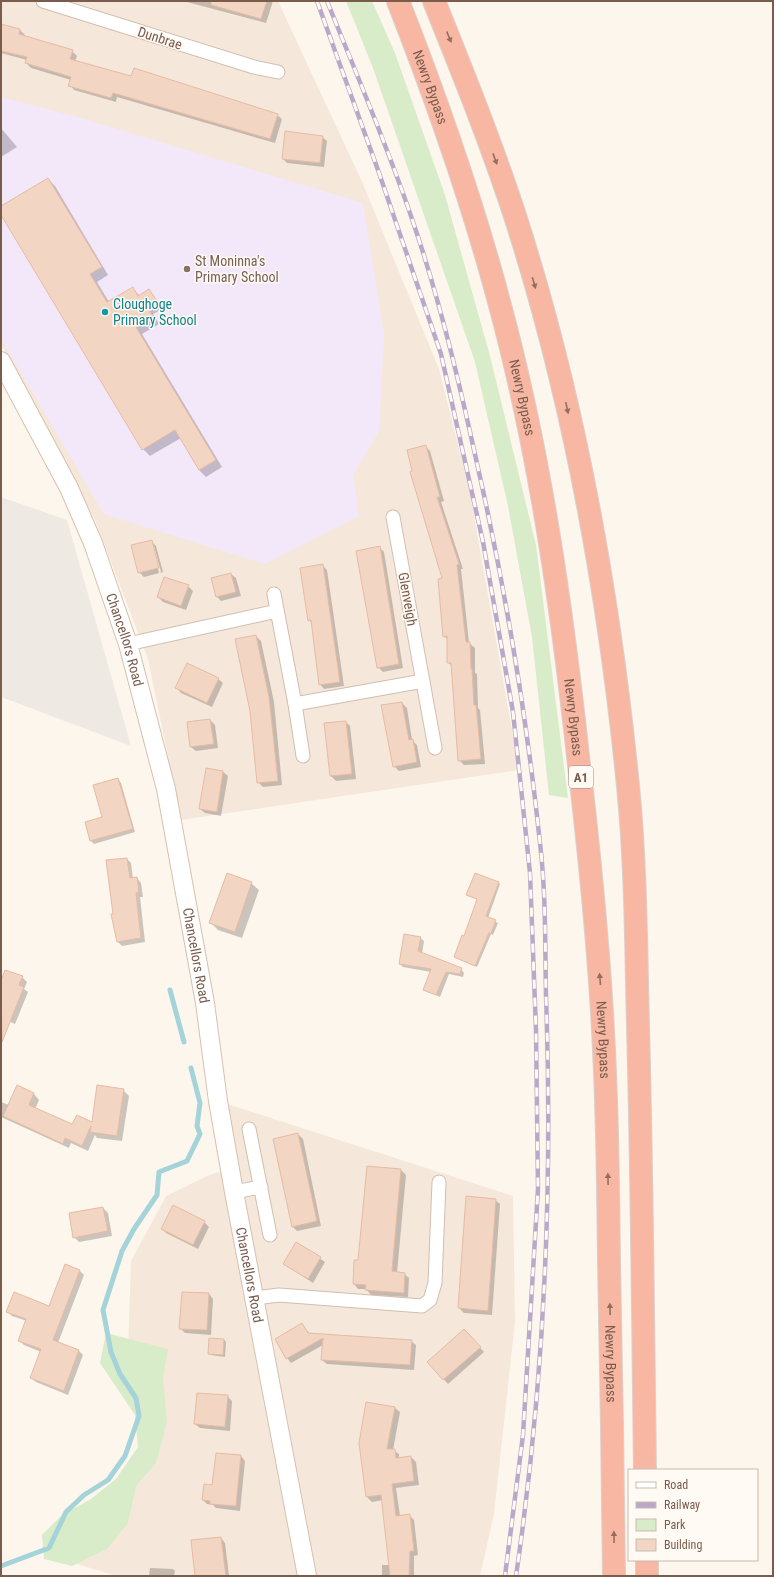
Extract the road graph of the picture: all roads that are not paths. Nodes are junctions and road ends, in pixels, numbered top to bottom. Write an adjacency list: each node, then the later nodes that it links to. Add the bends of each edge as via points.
1 (43, 1): 4 (street, Dunbrae, via 254,67)
2 (398, 1): 23 (highway, Newry Bypass / A1, one-way to 2, via 607,1126 601,998 588,849 560,604 526,415 498,298 431,84)
3 (434, 1): 20 (highway, one-way to 20, via 471,91 516,219 562,381 590,508 613,650 628,790 636,933)
4 (278, 72)
5 (1, 361): 9 (street, Chancellors Road, via 69,488 93,543)
6 (393, 517): 10 (street, Glenveigh)
7 (274, 594): 8 (street)
8 (277, 611): 9 (street); 11 (street)
9 (128, 644): 17 (street, Chancellors Road, via 166,789 205,1003 218,1101)
10 (423, 681): 11 (street); 12 (street, Glenveigh)
11 (295, 704): 13 (street)
12 (435, 748)
13 (303, 756)
14 (249, 1129): 16 (street)
15 (439, 1182): 19 (street, via 435,1283 430,1300 422,1306 279,1295)
16 (261, 1187): 17 (street); 18 (street)
17 (234, 1192): 19 (street, Chancellors Road)
18 (270, 1235)
19 (255, 1298): 22 (street, Chancellors Road)
20 (646, 1469)
21 (647, 1561): 24 (highway)
22 (307, 1576)
23 (614, 1576)
24 (647, 1576)

